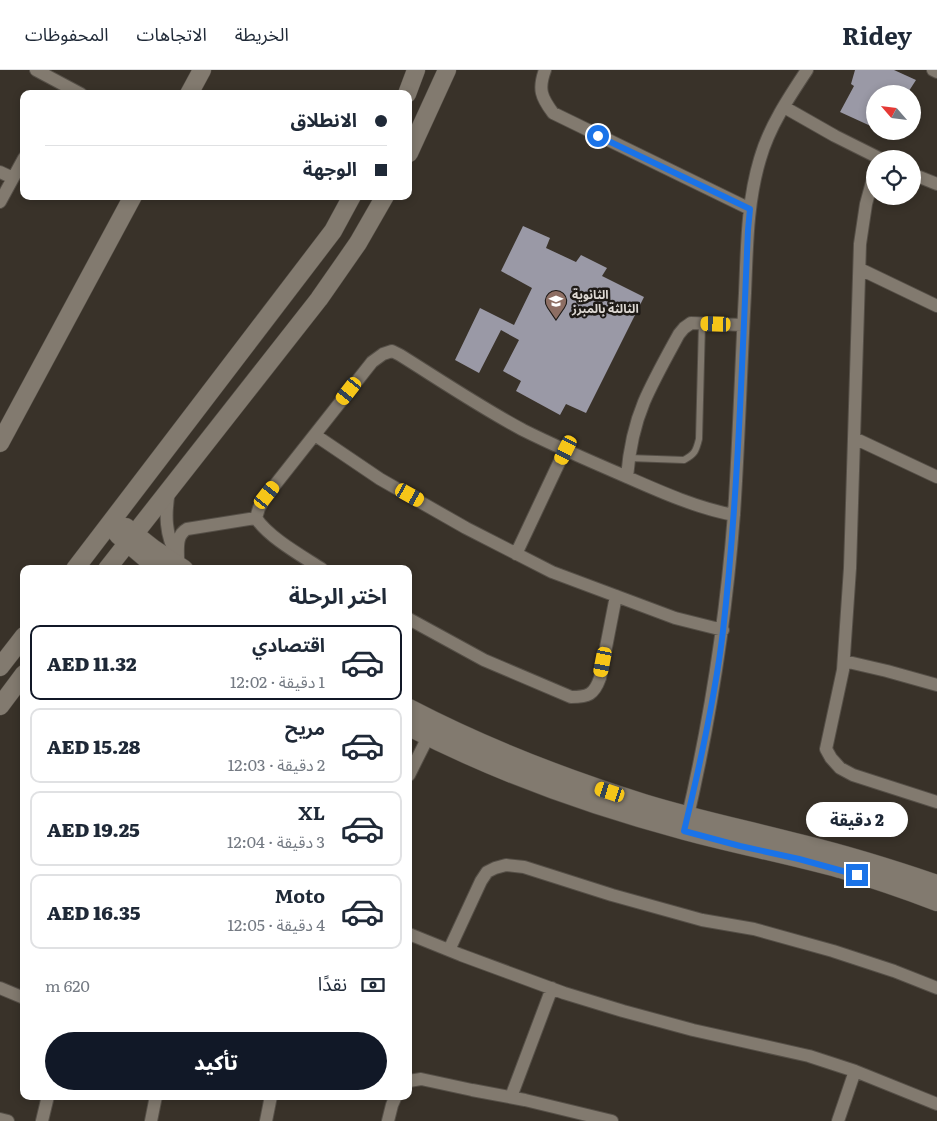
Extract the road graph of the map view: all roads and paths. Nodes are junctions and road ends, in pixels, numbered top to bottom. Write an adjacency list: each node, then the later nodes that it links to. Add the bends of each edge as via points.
1 (36, 70): 9 (street)
2 (202, 70): 10 (street)
3 (416, 70): 11 (street)
4 (447, 70): 13 (street)
5 (545, 70): 25 (street, via 540,92 553,113)
6 (807, 70): 12 (street)
7 (933, 70): 8 (street)
8 (937, 72)
9 (61, 89)
10 (191, 90)
11 (408, 90)
12 (784, 107): 14 (street); 25 (street, via 760,157)
13 (412, 146)
14 (866, 152)
15 (20, 165): 17 (street)
16 (0, 172): 17 (street)
17 (13, 178): 23 (street)
18 (921, 178): 19 (street)
19 (937, 184)
20 (132, 200): 32 (street)
21 (350, 200): 41 (street, via 333,231)
22 (383, 200): 37 (street, via 319,299)
23 (0, 202)
24 (866, 204): 26 (street)
25 (750, 209): 29 (street)
26 (860, 269): 27 (street); 31 (street)
27 (937, 306)
28 (702, 324): 29 (street); 34 (street, via 691,323 679,334 644,403); 34 (lane, via 696,450 684,460)
29 (743, 325): 39 (street)
30 (314, 435): 33 (street, via 372,362 392,351 522,429); 40 (street, via 267,495); 44 (street, via 380,479)
31 (854, 438): 36 (street); 56 (street)
32 (0, 443)
33 (566, 450): 35 (street); 44 (street)
34 (629, 458): 35 (street)
35 (627, 477): 39 (street, via 715,512)
36 (937, 477)
37 (169, 489): 38 (street); 43 (street)
38 (166, 507): 42 (street, via 175,522); 49 (street, via 169,540)
39 (734, 515): 54 (street)
40 (256, 518): 42 (street); 51 (street, via 270,533)
41 (111, 522): 43 (street); 45 (street)
42 (187, 528): 50 (street, via 178,542)
43 (130, 538): 46 (street); 47 (street); 48 (street)
44 (516, 554): 52 (street, via 552,572)
45 (78, 565)
46 (110, 565)
47 (154, 565)
48 (181, 565)
49 (182, 565)
50 (183, 565)
51 (316, 565)
52 (616, 596): 53 (street, via 600,678 596,689 581,697 571,697 500,667); 54 (street, via 675,618)
53 (412, 621)
54 (723, 630): 66 (street, via 708,723)
55 (20, 641): 57 (street)
56 (844, 661): 59 (street); 65 (street, via 826,749 831,758 853,775)
57 (0, 667)
58 (20, 679): 60 (street)
59 (937, 684)
60 (0, 706)
61 (412, 710): 66 (street, via 492,748 645,804)
62 (412, 729): 63 (street)
63 (428, 737): 64 (street); 66 (street, via 538,784 595,804)
64 (412, 769)
65 (937, 802)
66 (686, 823): 67 (street, via 846,855); 68 (street, via 740,846 842,870)
67 (937, 884)
68 (937, 902)
69 (412, 935): 70 (street)
70 (449, 950): 72 (street); 73 (street, via 487,872 506,865 702,920 754,929 833,951)
71 (0, 988): 74 (street)
72 (552, 988): 75 (street, via 623,1011 809,1056); 77 (street)
73 (937, 988)
74 (20, 996)
75 (855, 1071): 82 (street); 90 (street)
76 (412, 1080): 77 (street, via 421,1079)
77 (511, 1097): 89 (street)
78 (47, 1100): 85 (street)
79 (155, 1100): 86 (street)
80 (270, 1100): 87 (street)
81 (394, 1100): 88 (street)
82 (937, 1104)
83 (0, 1119): 84 (street)
84 (8, 1121)
85 (42, 1121)
86 (151, 1121)
87 (266, 1121)
88 (388, 1121)
89 (612, 1121)
90 (838, 1121)

